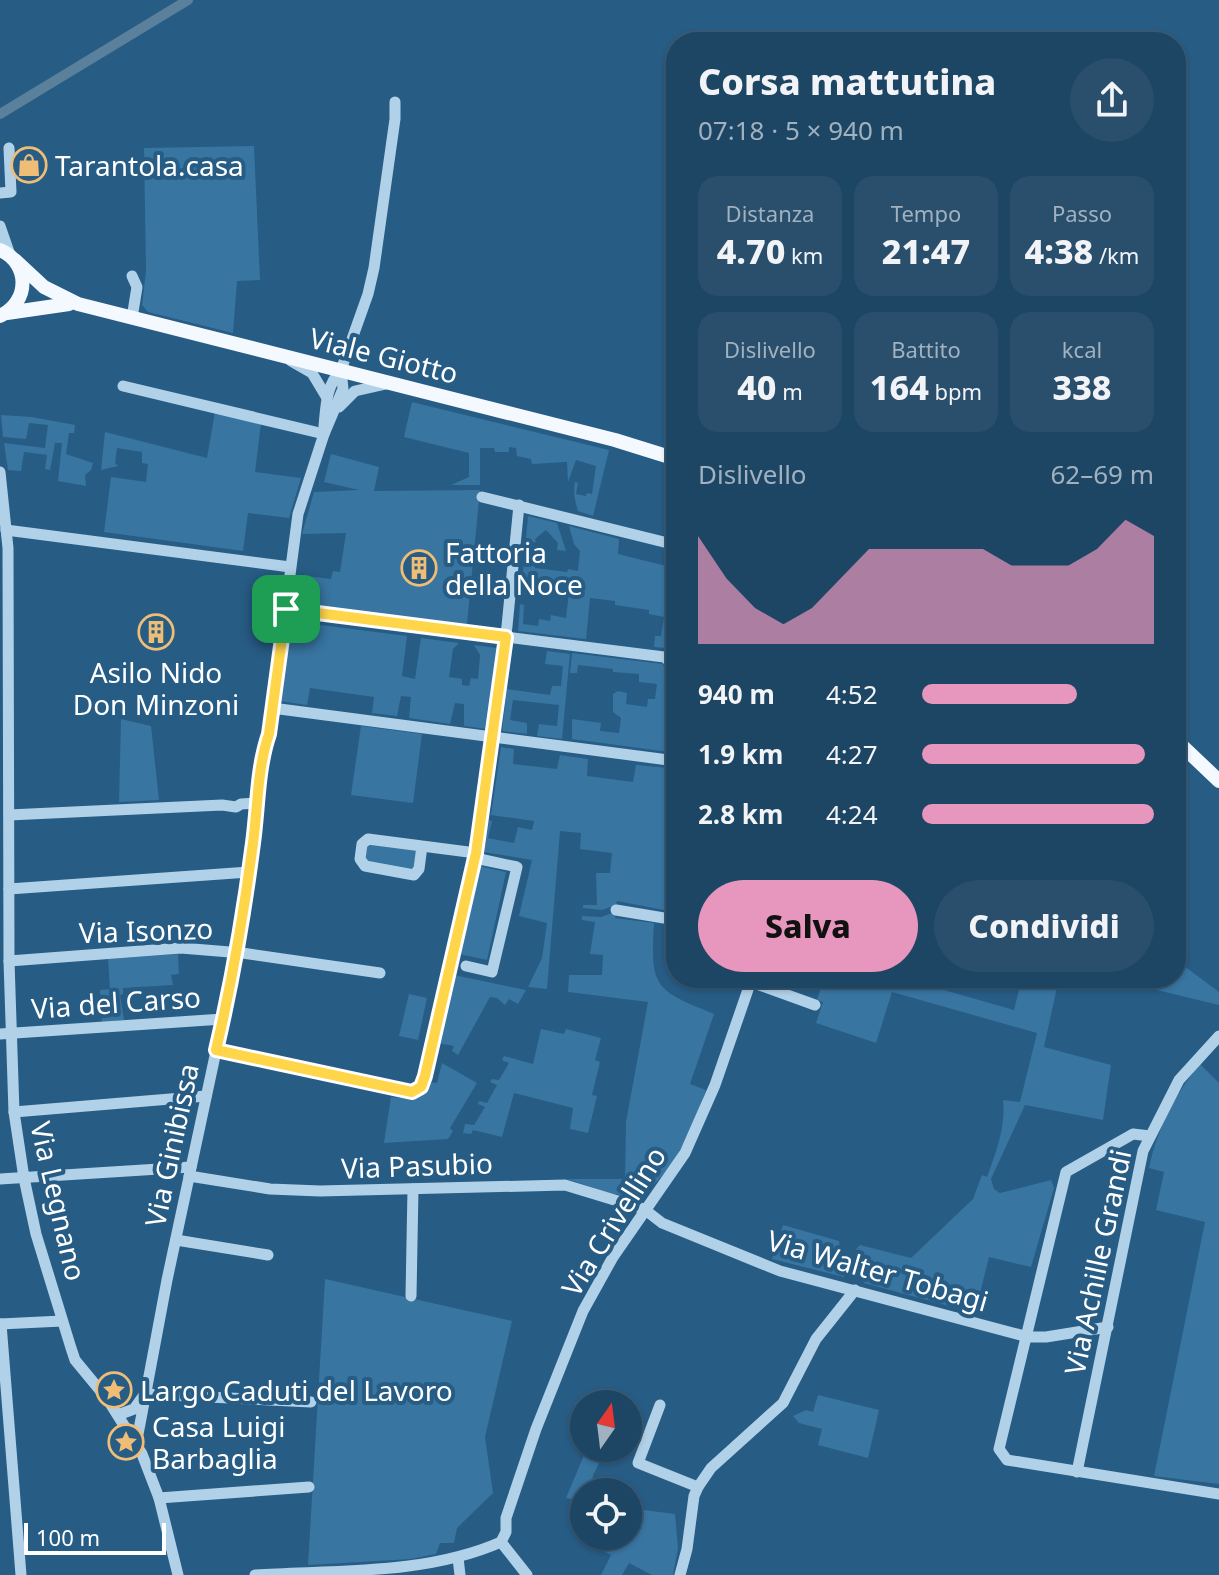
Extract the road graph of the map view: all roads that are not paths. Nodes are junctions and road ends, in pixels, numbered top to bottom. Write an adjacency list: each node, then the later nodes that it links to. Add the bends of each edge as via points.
1 (395, 102): 11 (street, via 374,268)
2 (9, 148): 3 (street, via 11,192)
3 (0, 193)
4 (0, 226): 5 (street)
5 (9, 255): 7 (main road, Viale Giotto, via 44,287); 8 (main road, Viale Giotto, via 21,269 23,289 16,305)
6 (132, 276): 9 (street, via 137,287)
7 (78, 304): 8 (main road, Viale Giotto); 9 (main road, Viale Giotto)
8 (2, 316)
9 (132, 318): 10 (main road, Viale Giotto)
10 (284, 356): 11 (main road, Viale Giotto); 14 (street, via 312,373)
11 (341, 370): 12 (main road, Viale Giotto); 14 (street, Via Ginibissa); 15 (street, Via Ginibissa, via 343,389)
12 (391, 383): 15 (street, Via Ginibissa, via 355,391); 17 (main road, Viale Giotto)
13 (123, 386): 16 (street)
14 (327, 398): 16 (street, Via Ginibissa)
15 (330, 421): 16 (street, Via Ginibissa)
16 (324, 434): 23 (street, Via Ginibissa, via 298,514)
17 (666, 456)
18 (0, 472): 21 (street, Via Legnano)
19 (482, 497): 20 (street)
20 (519, 505): 22 (street); 25 (street)
21 (6, 530): 23 (street); 27 (street, Via Legnano)
22 (666, 542)
23 (290, 567): 24 (street, Via Ginibissa)
24 (286, 609): 25 (street); 28 (street, Via Ginibissa)
25 (506, 637): 26 (street); 29 (street)
26 (666, 659)
27 (4, 678): 34 (street, Via Legnano)
28 (272, 708): 29 (street); 33 (street, Via Ginibissa)
29 (493, 738): 31 (street); 36 (street)
30 (1186, 750): 32 (main road)
31 (666, 760)
32 (1219, 781)
33 (257, 803): 34 (street); 37 (street, Via Ginibissa)
34 (9, 815): 38 (street, Via Legnano)
35 (422, 846): 35 (street, via 368,839 360,859 365,866 414,875); 36 (street)
36 (476, 855): 43 (street, via 517,867 492,972); 51 (street, via 421,1087 401,1091)
37 (249, 872): 38 (street); 41 (street, Via Ginibissa)
38 (6, 890): 42 (street, Via Legnano)
39 (616, 910): 40 (street)
40 (666, 919)
41 (237, 953): 42 (street, Via Isonzo, via 181,948); 44 (street, Via Isonzo); 48 (street, Via Ginibissa)
42 (9, 961): 49 (street, Via Legnano)
43 (466, 966)
44 (380, 973)
45 (748, 988): 59 (street, Via Crivellino, via 685,1153)
46 (771, 988): 47 (street)
47 (815, 1005)
48 (223, 1019): 49 (street, Via del Carso); 51 (street, Via Ginibissa)
49 (6, 1034): 53 (street, Via Legnano)
50 (1219, 1036): 54 (street, Via Achille Grandi, via 1179,1080)
51 (216, 1050): 52 (street, Via Ginibissa)
52 (206, 1096): 53 (street); 55 (street, Via Ginibissa)
53 (14, 1112): 56 (street, Via Legnano)
54 (1150, 1136): 66 (street, Via Achille Grandi); 67 (street, via 1133,1134 1066,1172)
55 (190, 1171): 56 (street, Via Pasubio); 58 (street, Via Pasubio, via 282,1189); 60 (street, Via Ginibissa)
56 (24, 1178): 57 (street, Via Pasubio); 64 (street, Via Legnano)
57 (0, 1179)
58 (413, 1189): 59 (street, Via Pasubio, via 565,1185); 63 (street)
59 (644, 1209): 62 (street, Via Walter Tobagi, via 662,1223 726,1251); 79 (street, Via Crivellino, via 583,1311 536,1429)
60 (176, 1240): 61 (street); 68 (street, Via Ginibissa)
61 (268, 1255)
62 (855, 1290): 67 (street, Via Walter Tobagi); 76 (street, via 816,1339 783,1403 711,1468)
63 (411, 1296)
64 (62, 1321): 65 (street); 71 (street, Via Legnano, via 75,1360)
65 (0, 1324): 73 (street)
66 (1108, 1327): 67 (street, Via Walter Tobagi); 74 (street, Via Achille Grandi)
67 (1028, 1337): 74 (street, via 999,1449 1007,1460)
68 (145, 1394): 69 (street); 71 (street, via 134,1409); 72 (street, Via Ginibissa)
69 (311, 1402)
70 (660, 1405): 76 (street, via 638,1463)
71 (118, 1415): 72 (street, Via Legnano)
72 (133, 1438): 78 (street, Via Legnano)
73 (5, 1439): 82 (street)
74 (1077, 1472): 77 (street)
75 (309, 1487): 78 (street)
76 (698, 1487): 87 (street)
77 (1219, 1494)
78 (159, 1498): 83 (street, Via Legnano)
79 (501, 1542): 80 (street); 86 (street)
80 (458, 1558): 81 (street); 85 (street)
81 (369, 1572): 84 (street)
82 (21, 1575)
83 (178, 1575)
84 (255, 1575)
85 (460, 1575)
86 (527, 1575)
87 (680, 1575)

